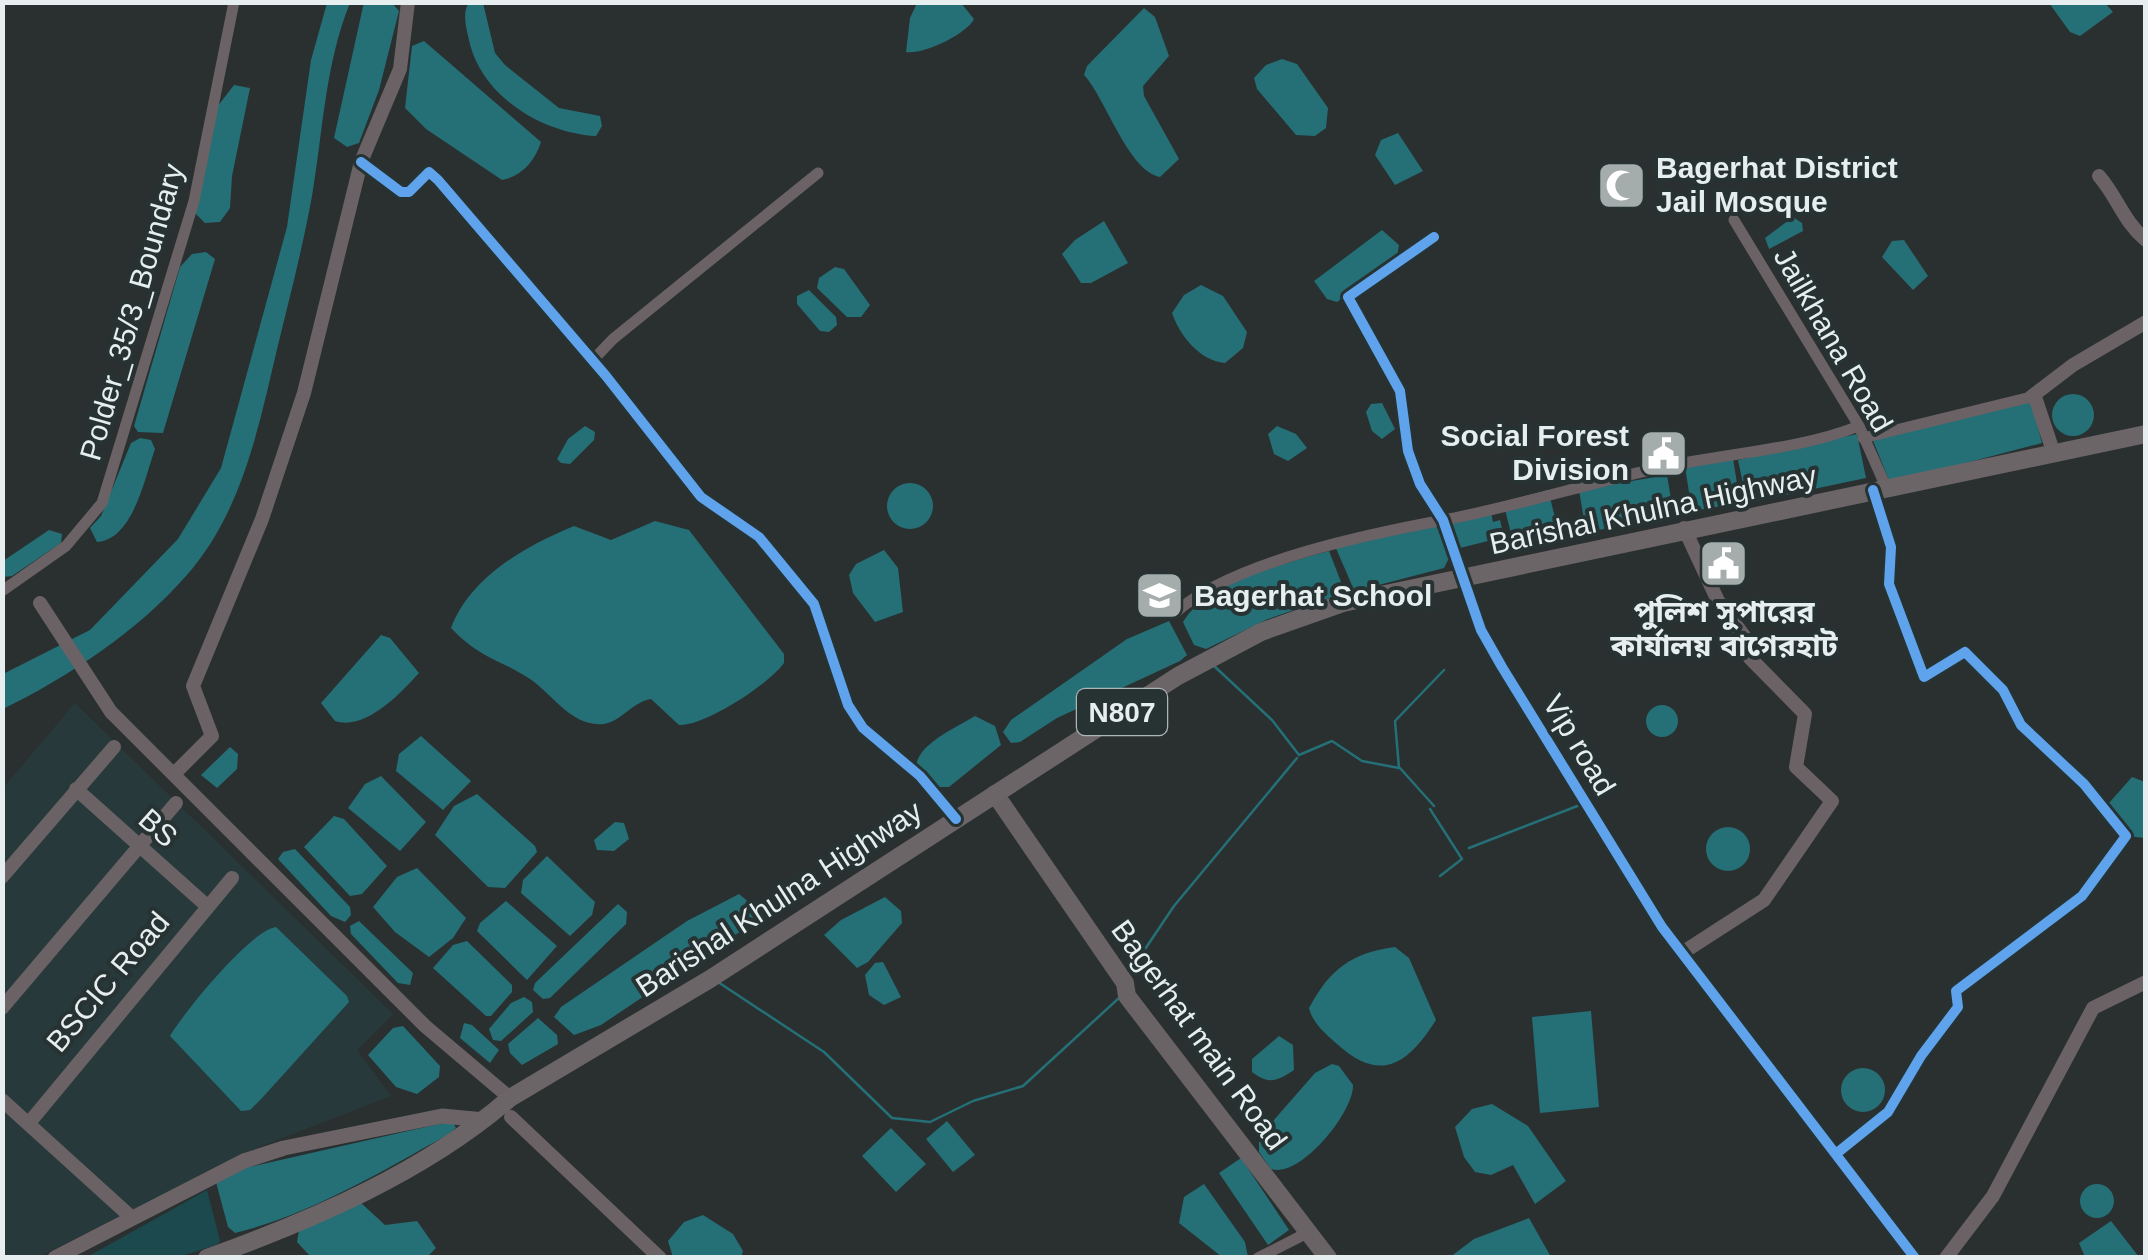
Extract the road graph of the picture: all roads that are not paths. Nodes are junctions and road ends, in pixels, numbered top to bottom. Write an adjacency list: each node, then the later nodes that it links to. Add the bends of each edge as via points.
1 (234, 2): 19 (street, Polder_35/3_Boundary, via 194,201 102,503 66,546)
2 (408, 2): 3 (street, via 393,94)
3 (362, 162): 10 (street, via 404,193 433,174); 23 (street, via 304,393 194,686 212,736)
4 (818, 173): 10 (street)
5 (2099, 176): 8 (street, via 2118,199 2126,223)
6 (1734, 220): 12 (street, Jailkhana Road)
7 (1434, 237): 16 (street, Vip road, via 1348,297 1400,392 1408,451)
8 (2146, 240)
9 (2146, 322): 11 (street)
10 (592, 361): 27 (street, via 701,496 759,537 814,604 848,705 863,728 920,776)
11 (2033, 397): 12 (street); 14 (street)
12 (1861, 432): 15 (street, Jailkhana Road); 16 (street, via 1674,465)
13 (2146, 434): 14 (highway, Barishal Khulna Highway / N807)
14 (2054, 454): 15 (highway, Barishal Khulna Highway / N807)
15 (1880, 488): 17 (highway, Barishal Khulna Highway / N807); 39 (street, via 1891,547 1889,584 1924,677 1965,652 2003,690 2021,724 2126,836 2082,896 1956,991 1958,1007 1888,1112)
16 (1443, 520): 18 (street, Vip road); 21 (street, via 1294,555)
17 (1684, 528): 18 (highway, Barishal Khulna Highway / N807); 32 (street, via 1750,658 1805,714 1796,767 1832,801 1764,900)
18 (1462, 578): 25 (highway, Barishal Khulna Highway / N807, via 1343,603 1261,632 1178,676); 32 (street, Vip road, via 1502,667)
19 (2, 591)
20 (40, 604): 23 (street, via 111,712)
21 (1176, 612)
22 (114, 747): 24 (street)
23 (175, 773): 36 (street)
24 (76, 789): 28 (street, BS); 29 (street)
25 (995, 794): 27 (highway, Barishal Khulna Highway / N807); 41 (main road, Bagerhat main Road, via 1128,996)
26 (176, 803): 28 (street)
27 (956, 819): 36 (highway, Barishal Khulna Highway / N807)
28 (137, 848): 31 (street, BS); 34 (street)
29 (2, 877)
30 (232, 878): 31 (street, BSCIC Road)
31 (207, 906): 38 (street, BSCIC Road)
32 (1682, 953): 39 (street, Vip road)
33 (2146, 982): 48 (street, via 2093,1008 1993,1196)
34 (2, 1008)
35 (2, 1100): 38 (street)
36 (510, 1108): 37 (highway, Barishal Khulna Highway / N807); 45 (street)
37 (485, 1120): 40 (main road, via 442,1116 284,1148); 44 (highway, Barishal Khulna Highway / N807, via 371,1189)
38 (29, 1123): 40 (street)
39 (1837, 1152): 42 (street, Vip road)
40 (131, 1217): 43 (main road)
41 (1309, 1232): 46 (street); 47 (main road, Bagerhat main Road)
42 (1913, 1257)
43 (55, 1258)
44 (207, 1258)
45 (660, 1258)
46 (1258, 1258)
47 (1328, 1258)
48 (1946, 1258)

